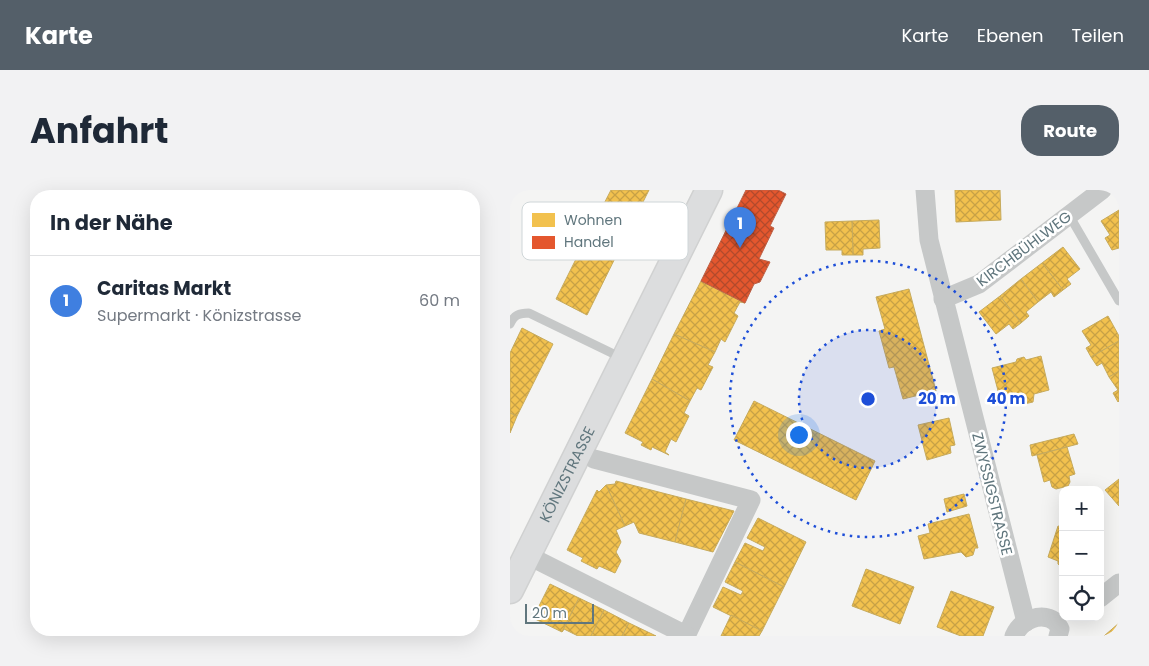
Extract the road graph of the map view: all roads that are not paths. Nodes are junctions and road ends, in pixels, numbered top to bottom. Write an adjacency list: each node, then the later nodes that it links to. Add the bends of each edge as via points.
1 (709, 190): 5 (main road, KÖNIZSTRASSE)
2 (925, 190): 7 (street, ZWYSSIGSTRASSE, via 929,240)
3 (1102, 190): 4 (street, KIRCHBÜHLWEG)
4 (1068, 216): 7 (street, KIRCHBÜHLWEG, via 979,284); 8 (lane)
5 (688, 232)
6 (674, 260): 10 (main road, KÖNIZSTRASSE)
7 (942, 299): 17 (street, ZWYSSIGSTRASSE)
8 (1119, 301)
9 (510, 324): 10 (lane, via 518,314 529,313)
10 (625, 360): 12 (main road, KÖNIZSTRASSE)
11 (594, 459): 18 (street, via 752,500)
12 (528, 555): 14 (main road, KÖNIZSTRASSE); 18 (street)
13 (1119, 583): 15 (street)
14 (510, 590)
15 (1104, 595)
16 (1063, 626): 17 (street, via 1047,617 1033,618)
17 (1020, 629)
18 (686, 635)

